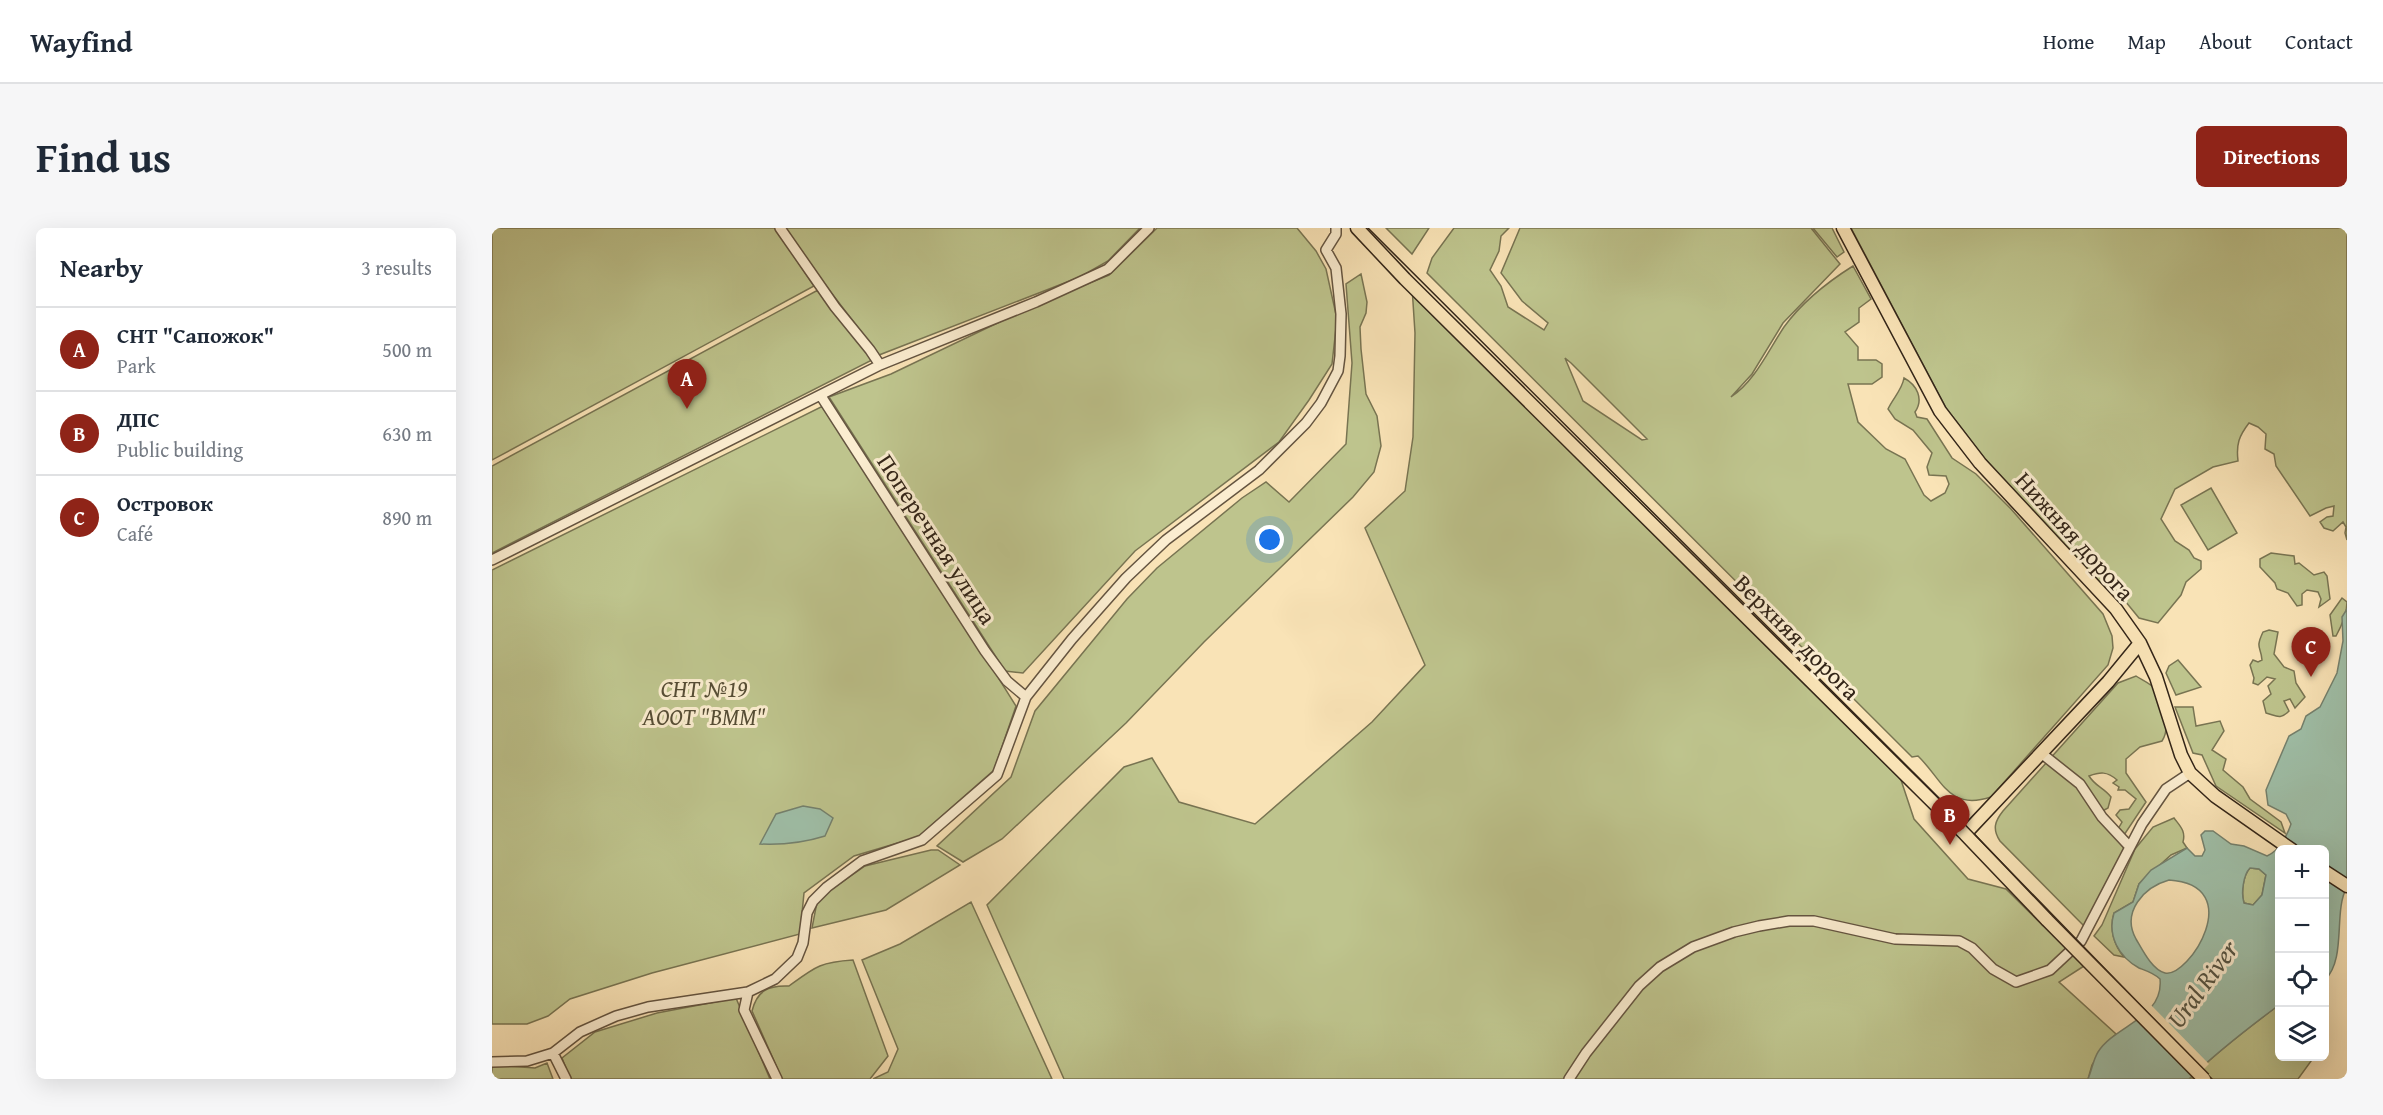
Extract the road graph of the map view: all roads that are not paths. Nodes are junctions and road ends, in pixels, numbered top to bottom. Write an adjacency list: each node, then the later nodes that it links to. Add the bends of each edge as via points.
1 (780, 228): 6 (street)
2 (1149, 228): 6 (street, via 1108,269)
3 (1336, 228): 10 (street, via 1326,250 1336,268 1340,356 1338,371 1321,403 1259,470 1166,540 1126,578)
4 (1357, 228): 13 (main road, Верхняя дорога)
5 (1843, 228): 9 (main road, Нижняя дорога, via 1940,411 1980,463 2116,609)
6 (880, 365): 7 (street)
7 (821, 396): 8 (street); 10 (street, Поперечная улица, via 985,651 1007,681)
8 (492, 560)
9 (2140, 643): 11 (main road); 12 (main road, Нижняя дорога)
10 (1026, 697): 18 (street, via 997,775 922,840 862,861 827,887 807,913 797,958 775,979)
11 (2041, 753): 13 (main road); 15 (street, via 2080,784 2102,817)
12 (2190, 773): 14 (main road, Нижняя дорога, via 2215,796); 15 (street, via 2166,789)
13 (1965, 834): 24 (main road, Верхняя дорога, bridge)
14 (2286, 845)
15 (2129, 846): 23 (street, via 2081,941 2050,970 2030,979 2009,979 1959,941 1895,939 1814,921 1759,926 1693,947 1660,967 1639,986)
16 (2329, 874): 17 (main road)
17 (2347, 886)
18 (748, 992): 19 (street, via 648,1007 616,1016 580,1032); 22 (street, via 744,1010)
19 (553, 1053): 20 (street, via 527,1061); 21 (street)
20 (492, 1062)
21 (566, 1079)
22 (777, 1079)
23 (1569, 1079)
24 (2204, 1079)

